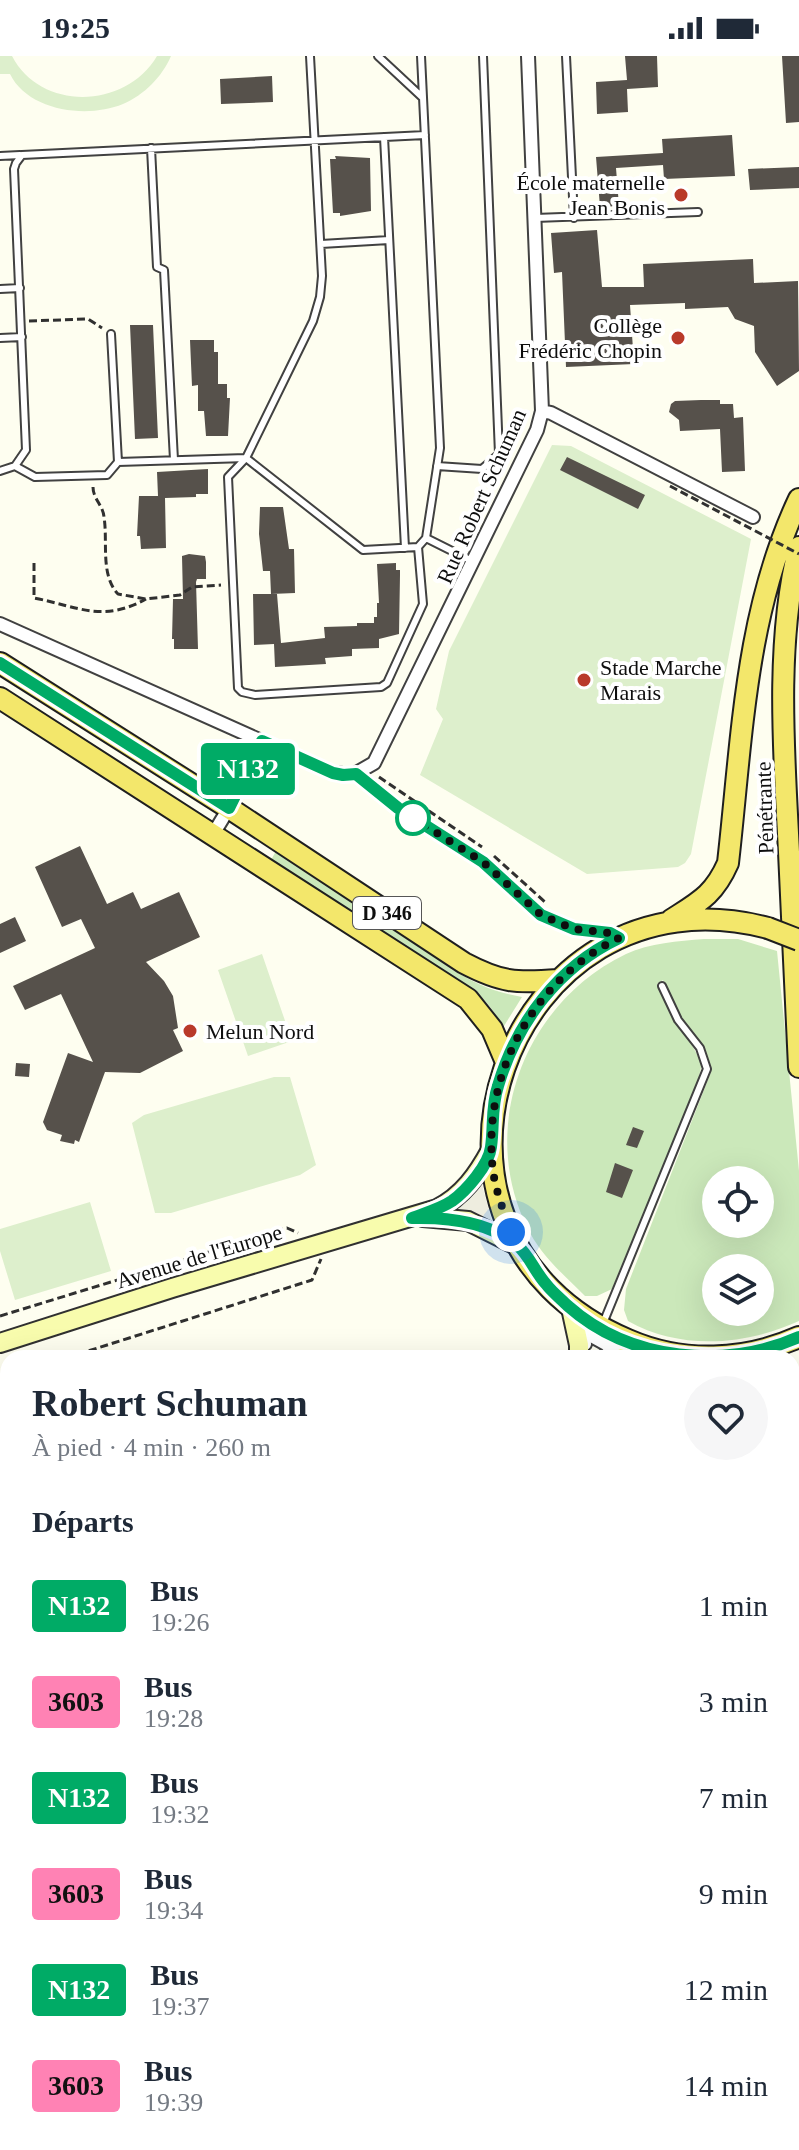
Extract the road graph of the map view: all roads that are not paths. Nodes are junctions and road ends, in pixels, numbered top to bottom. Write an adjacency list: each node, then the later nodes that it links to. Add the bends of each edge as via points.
1 (310, 56): 10 (lane)
2 (378, 56): 7 (lane)
3 (421, 56): 7 (lane)
4 (483, 56): 29 (lane, via 499,454 482,469)
5 (528, 56): 15 (street, Rue Robert Schuman)
6 (566, 56): 16 (lane)
7 (423, 97): 8 (lane)
8 (425, 135): 9 (lane); 29 (lane)
9 (384, 137): 10 (lane); 17 (lane)
10 (315, 141): 11 (lane); 18 (lane)
11 (151, 148): 12 (lane); 26 (lane)
12 (22, 155): 13 (lane); 19 (lane, via 14,169)
13 (0, 156)
14 (698, 212): 16 (lane)
15 (535, 218): 16 (lane); 24 (street, Rue Robert Schuman)
16 (574, 218)
17 (389, 240): 18 (lane); 36 (lane)
18 (321, 244): 25 (lane, via 320,297 313,321)
19 (20, 288): 20 (lane); 22 (lane)
20 (0, 289)
21 (111, 334): 27 (lane)
22 (22, 337): 23 (lane); 28 (lane, via 26,450)
23 (0, 338)
24 (542, 411): 32 (street); 37 (street, Rue Robert Schuman)
25 (246, 458): 26 (lane); 34 (lane, via 228,477 237,681 242,692 381,687 391,677 423,604); 36 (lane, via 363,550)
26 (174, 460): 27 (lane)
27 (118, 462): 28 (lane, via 107,475 35,477)
28 (15, 466): 30 (lane)
29 (437, 466): 33 (lane)
30 (0, 471)
31 (799, 499): 45 (main road, via 765,588 752,643 728,863 719,885 704,900)
32 (753, 517)
33 (426, 538): 34 (lane); 37 (lane)
34 (418, 547): 36 (lane)
35 (799, 547): 51 (main road, Pénétrante, via 785,674)
36 (405, 548)
37 (474, 562): 42 (street, Rue Robert Schuman, via 378,758)
38 (0, 624): 41 (street)
39 (0, 663): 43 (main road, D 346)
40 (0, 698): 44 (main road, D 346)
41 (262, 741): 42 (street, via 333,773); 43 (street)
42 (356, 774): 46 (lane, via 398,808 483,862 541,915 574,929)
43 (229, 808): 44 (street); 48 (main road, D 346, via 492,978 514,983)
44 (212, 836): 50 (main road, D 346, via 468,999 492,1029)
45 (666, 923): 46 (main road); 47 (main road, bridge, via 725,920)
46 (619, 938): 48 (main road)
47 (799, 940)
48 (558, 980): 50 (main road, via 524,1026)
49 (662, 986): 56 (lane, via 707,1069)
50 (506, 1062): 52 (main road, via 492,1114)
51 (799, 1067)
52 (491, 1150): 53 (main road, Avenue de l'Europe, via 458,1196); 54 (main road, via 498,1192)
53 (412, 1218): 54 (main road, Avenue de l'Europe, via 468,1221); 58 (main road, Avenue de l'Europe)
54 (518, 1246): 55 (main road)
55 (571, 1308): 56 (main road); 60 (main road)
56 (601, 1328): 59 (main road)
57 (798, 1338): 65 (main road)
58 (0, 1343)
59 (646, 1348): 63 (main road); 64 (main road)
60 (579, 1350)
61 (585, 1350): 62 (street, via 586,1333)
62 (613, 1350)
63 (641, 1350)
64 (656, 1350)
65 (764, 1350)

